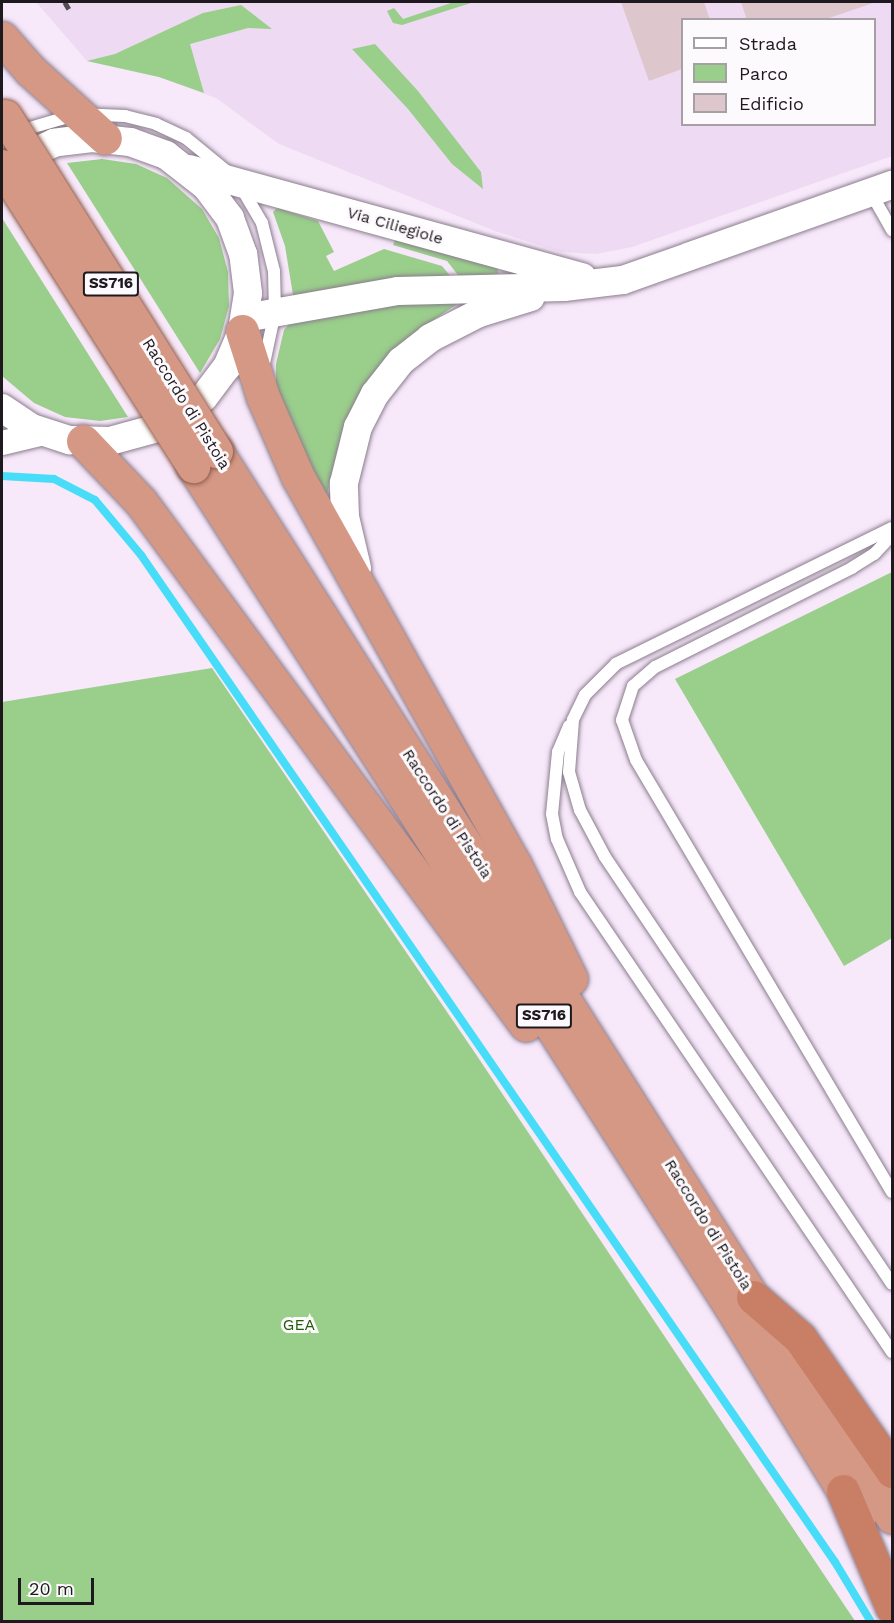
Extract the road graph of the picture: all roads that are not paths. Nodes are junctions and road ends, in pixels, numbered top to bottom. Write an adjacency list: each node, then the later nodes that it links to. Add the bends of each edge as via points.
1 (2, 39): 2 (highway)
2 (78, 114): 3 (lane); 4 (highway); 7 (lane, via 124,116 172,130 213,157)
3 (2, 123): 19 (highway, Raccordo di Pistoia / SS716, bridge)
4 (105, 138): 5 (street, Via Ciliegiole, via 54,143); 6 (street, Via Ciliegiole, via 143,145)
5 (2, 168): 19 (highway, Raccordo di Pistoia / SS716, bridge)
6 (188, 169): 7 (street, Via Ciliegiole); 13 (street, Via Ciliegiole, via 219,202 240,242 247,280)
7 (237, 182): 10 (street, Via Ciliegiole); 12 (lane, via 267,239 274,271)
8 (882, 189): 9 (lane); 10 (street, Via Ciliegiole, via 634,277)
9 (892, 230)
10 (601, 283): 11 (street, Via Ciliegiole)
11 (564, 287): 12 (street, Via Ciliegiole, via 398,291); 22 (street, via 479,313 445,329 401,361 375,394 353,442 344,483 348,532)
12 (275, 312): 13 (street, Via Ciliegiole); 14 (lane)
13 (244, 325): 14 (highway); 17 (street, Via Ciliegiole, via 220,377 184,414 136,437)
14 (259, 384): 22 (highway, via 298,477)
15 (2, 408): 16 (street, Via Ciliegiole)
16 (44, 433): 17 (street, Via Ciliegiole); 18 (street, Via Ciliegiole)
17 (83, 441): 24 (highway, via 141,502 525,1023 548,1048)
18 (2, 443)
19 (205, 459): 24 (highway, Raccordo di Pistoia / SS716)
20 (892, 528): 23 (lane, via 616,664 585,695)
21 (892, 535): 25 (lane, via 858,565 655,667 633,686 622,720 636,760)
22 (363, 591): 24 (highway, via 542,914)
23 (573, 720): 26 (lane, via 568,772 592,834); 28 (lane, via 558,752 552,814 557,839 580,892)
24 (592, 1066): 27 (highway, Raccordo di Pistoia / SS716); 30 (highway, Raccordo di Pistoia / SS716)
25 (892, 1192)
26 (892, 1284)
27 (753, 1297): 29 (highway, via 800,1338); 31 (highway, Raccordo di Pistoia / SS716)
28 (892, 1352)
29 (892, 1471)
30 (843, 1491): 32 (highway, Raccordo di Pistoia / SS716); 33 (highway)
31 (892, 1517)
32 (892, 1569)
33 (892, 1606)

